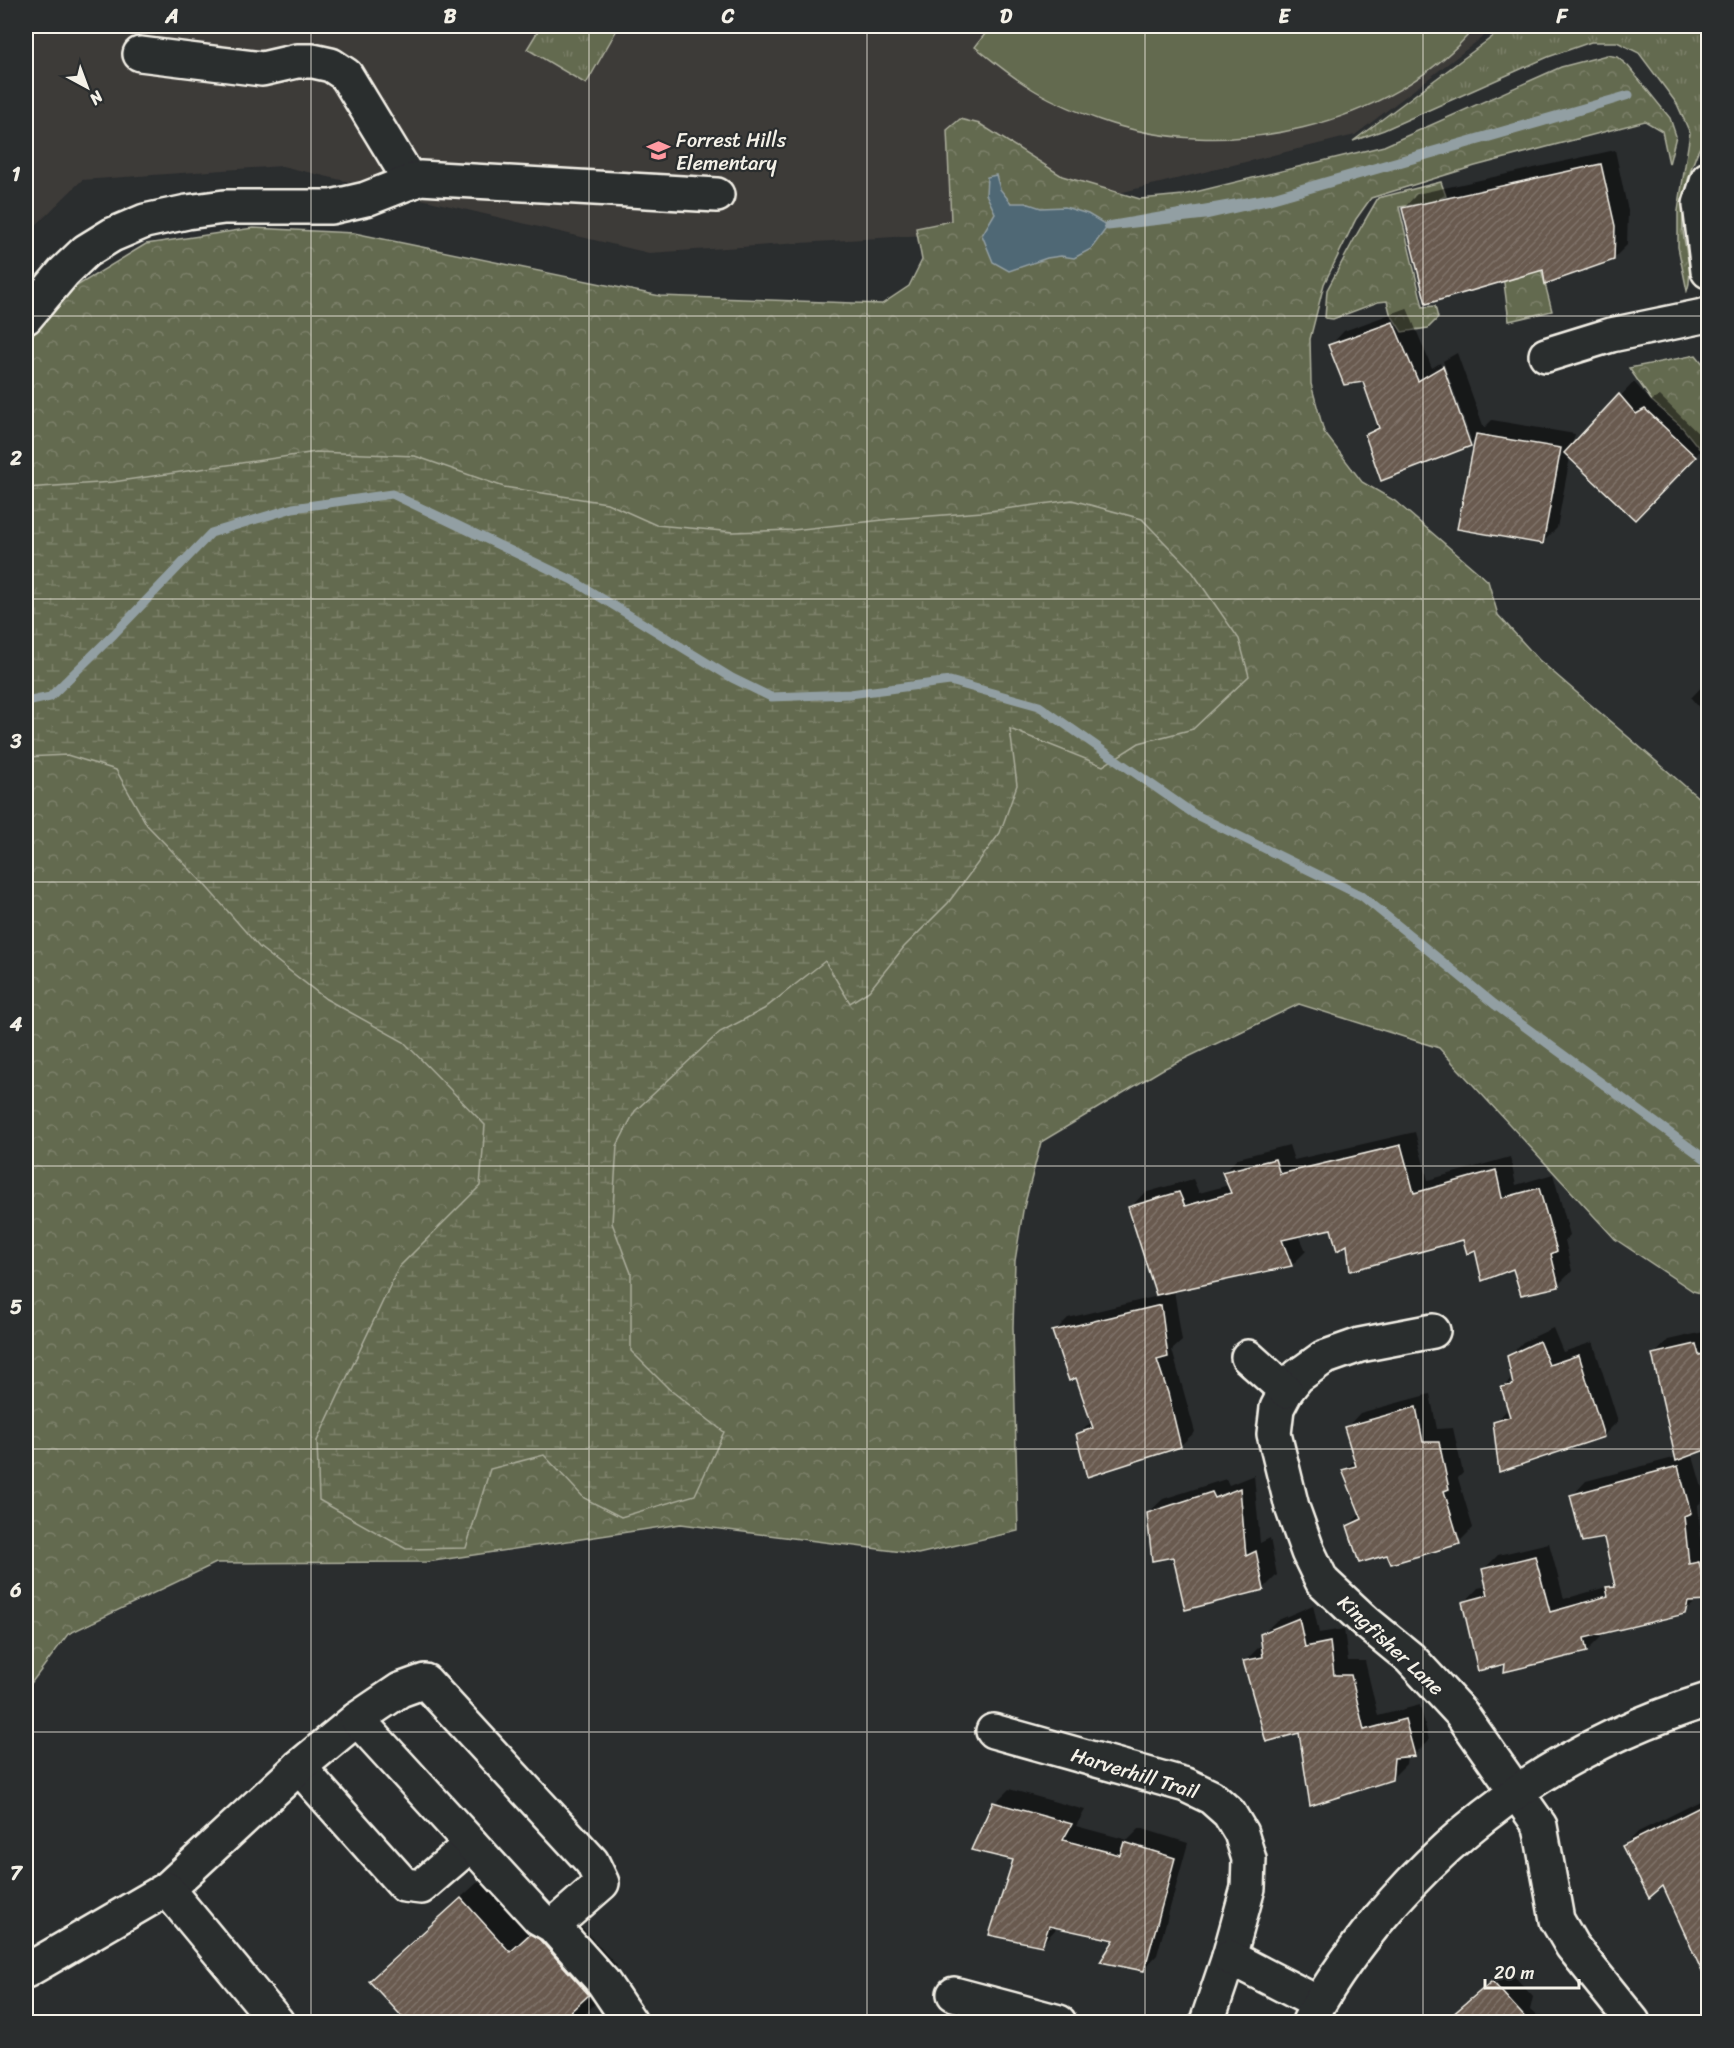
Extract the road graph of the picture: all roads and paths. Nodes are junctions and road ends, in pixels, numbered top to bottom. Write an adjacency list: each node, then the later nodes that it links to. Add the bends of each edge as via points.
1 (140, 54): 3 (street, via 262,69 297,61 331,65 346,75)
2 (1708, 179): 5 (street, via 1700,204)
3 (411, 182): 4 (street, via 420,178); 7 (street, via 332,207 224,207 145,221 86,251)
4 (717, 195)
5 (1708, 271)
6 (1708, 315): 8 (street, via 1611,335)
7 (26, 317)
8 (1546, 355)
9 (1433, 1331): 11 (street, Kingfisher Lane, via 1360,1345 1323,1358 1298,1376)
10 (1248, 1357): 11 (street)
11 (1286, 1391): 16 (street, Kingfisher Lane, via 1277,1408 1274,1434 1292,1508 1322,1581 1410,1658 1461,1713)
12 (1708, 1700): 16 (street, via 1613,1736 1555,1765)
13 (357, 1719): 15 (street); 17 (street); 19 (street, via 400,1690 425,1681 592,1862 602,1883)
14 (993, 1731): 20 (street, Harverhill Trail, via 1186,1785 1211,1797 1229,1813 1241,1833 1249,1859 1248,1888)
15 (299, 1767): 17 (street, via 404,1885 421,1887); 18 (street)
16 (1516, 1791): 23 (street, via 1460,1833 1405,1887 1356,1947); 28 (street, Kingfisher Lane, via 1540,1826 1557,1920 1572,1946)
17 (471, 1844): 19 (street, via 540,1918)
18 (167, 1889): 21 (street); 24 (street)
19 (553, 1926): 25 (street, via 603,1982)
20 (1229, 1957): 23 (street); 27 (street, Harverhill Trail)
21 (26, 1971)
22 (954, 1994): 26 (street)
23 (1314, 2013)
24 (277, 2022)
25 (630, 2022)
26 (1059, 2022)
27 (1207, 2022)
28 (1633, 2022)

